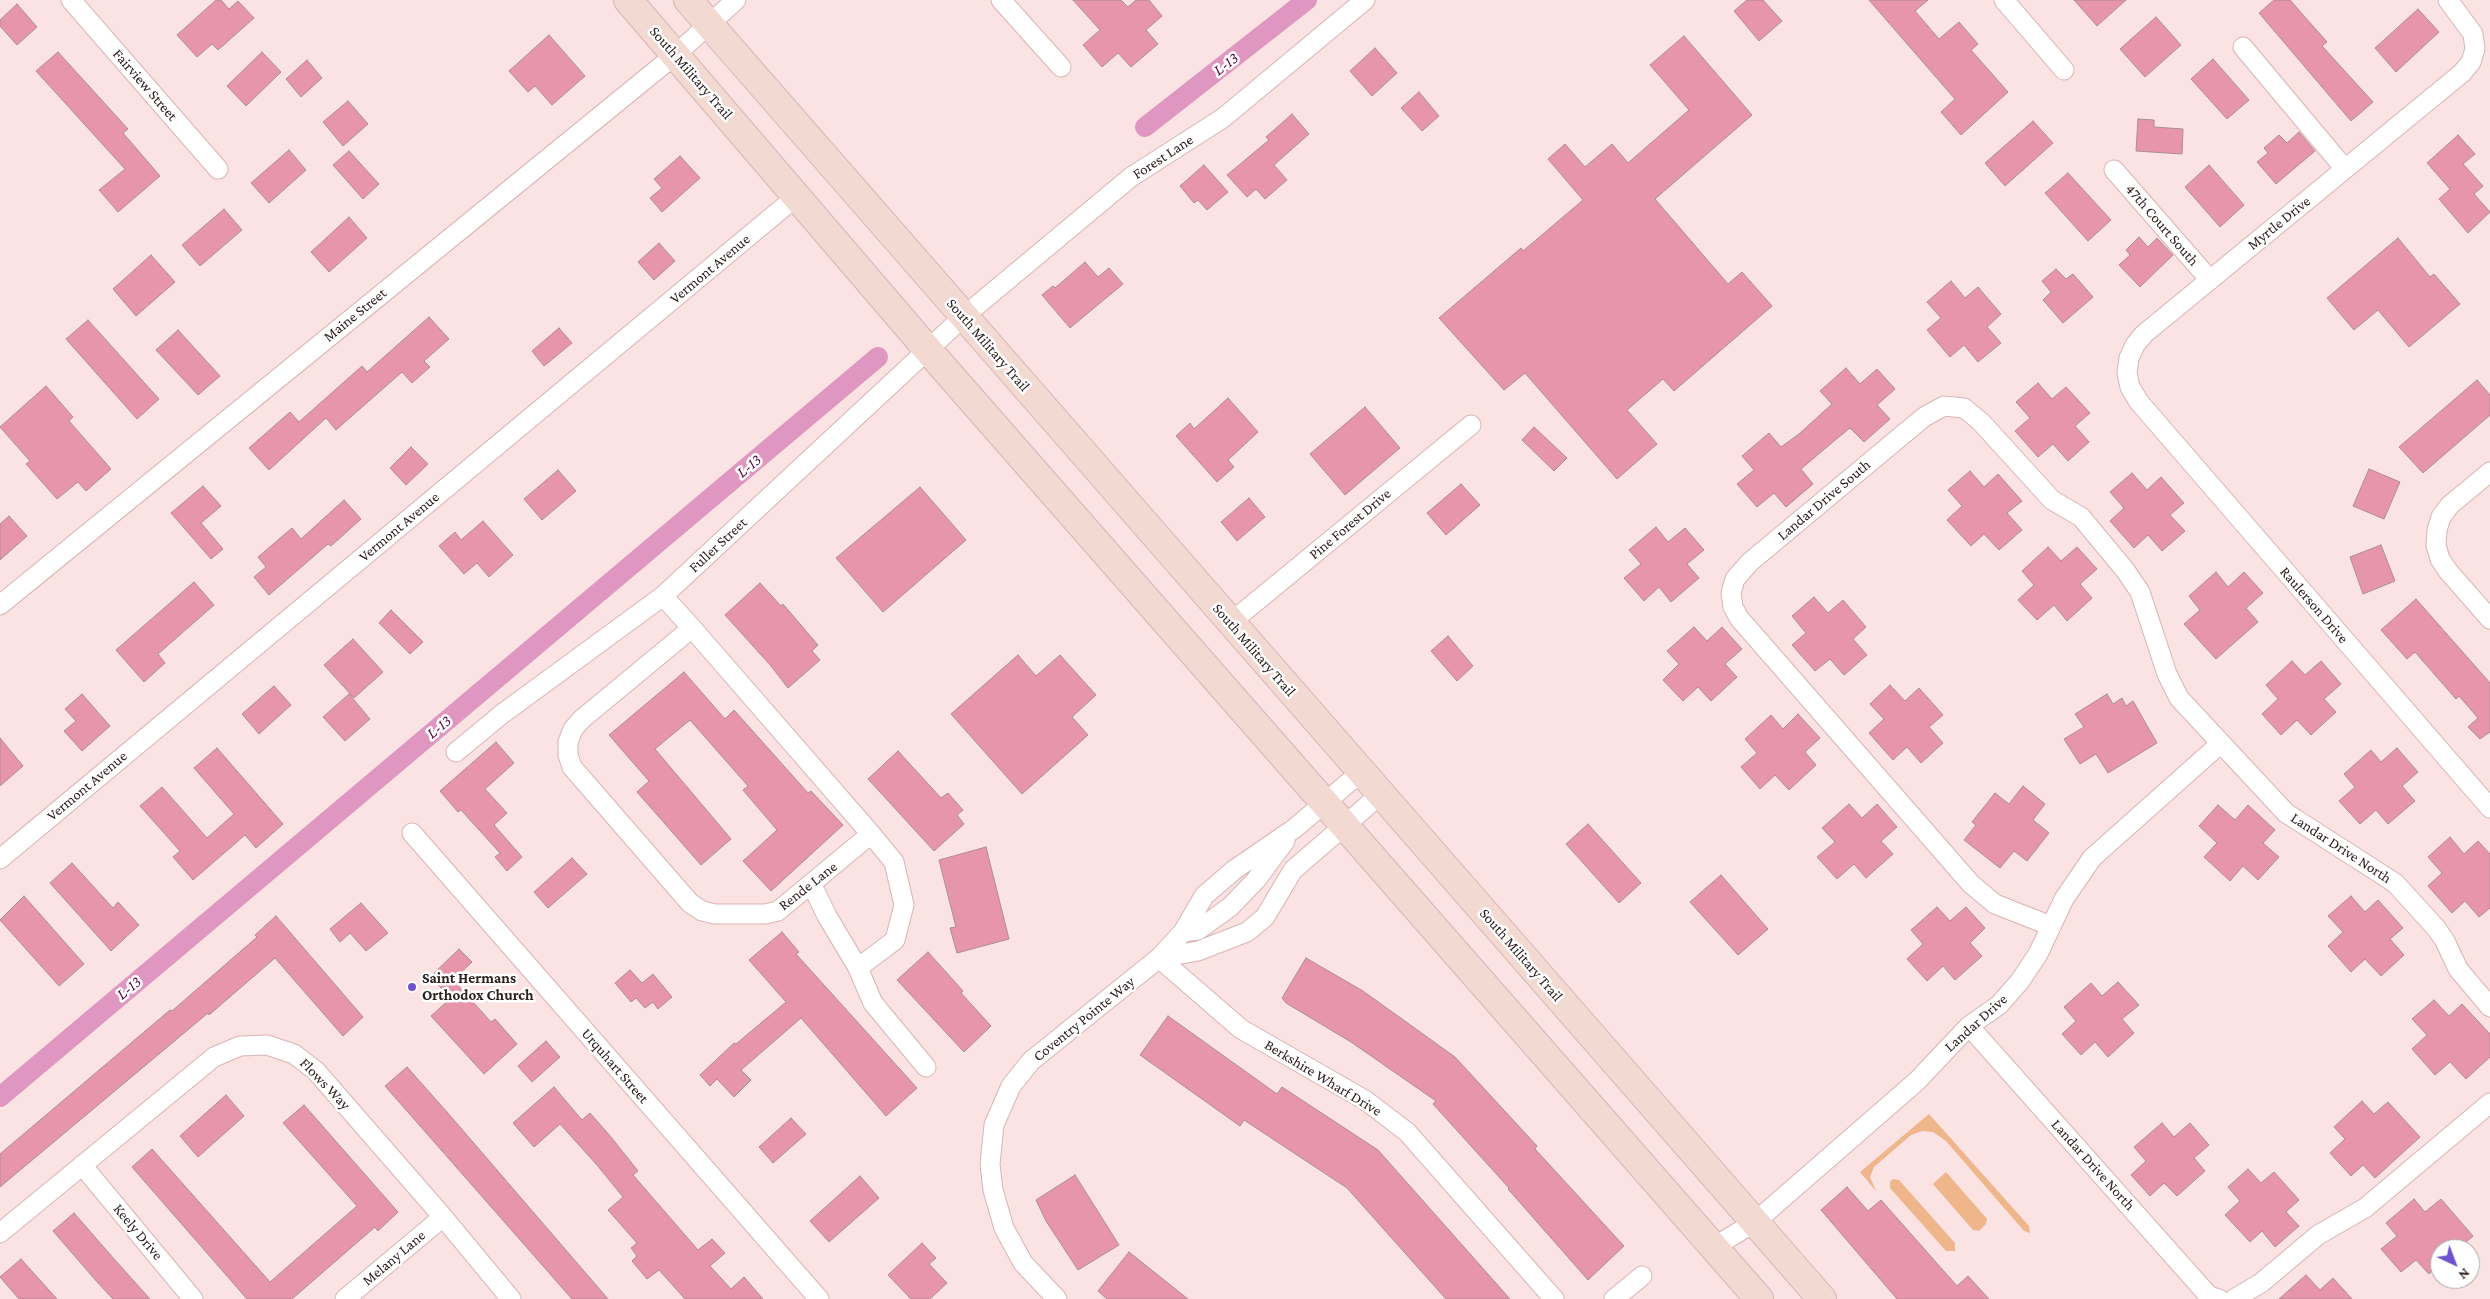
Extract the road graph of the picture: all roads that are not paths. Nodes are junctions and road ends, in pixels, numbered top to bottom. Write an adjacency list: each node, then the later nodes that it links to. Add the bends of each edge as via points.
1 (71, 0): 15 (street, Fairview Street)
2 (628, 0): 11 (main road, South Military Trail)
3 (688, 0): 9 (main road, South Military Trail)
4 (736, 0): 9 (street, Maine Street)
5 (1001, 0): 12 (street)
6 (1365, 0): 19 (street, Forest Lane, via 1223,118 1131,177)
7 (2004, 0): 13 (street)
8 (2448, 0): 14 (street, Myrtle Drive, via 2473,34 2475,48 2471,62)
9 (708, 24): 11 (street, Maine Street); 19 (main road, South Military Trail)
10 (2243, 47): 14 (street)
11 (674, 55): 17 (main road, South Military Trail); 25 (street, Maine Street)
12 (1061, 67)
13 (2064, 70)
14 (2345, 169): 18 (street, Myrtle Drive)
15 (218, 170)
16 (2114, 170): 18 (street, 47th Court South)
17 (797, 196): 20 (main road, South Military Trail); 39 (street, Vermont Avenue)
18 (2210, 280): 21 (street, Myrtle Drive, via 2135,345 2127,373 2130,387)
19 (963, 317): 20 (street, Fuller Street); 27 (main road, South Military Trail)
20 (928, 350): 24 (street, Fuller Street); 33 (main road, South Military Trail)
21 (2139, 402): 34 (street, Raulerson Drive)
22 (1470, 425): 27 (street, Pine Forest Drive)
23 (2490, 472): 26 (street, via 2450,505 2437,530 2436,545 2448,571)
24 (663, 596): 28 (street); 30 (street, Fuller Street, via 502,714)
25 (0, 605)
26 (2490, 620)
27 (1230, 623): 31 (main road, South Military Trail)
28 (692, 628): 38 (street); 40 (street, Rende Lane, via 577,724 568,742 572,767 680,894 702,911 715,914 778,911)
29 (2220, 744): 42 (street, Landar Drive, via 2092,858 2064,899); 42 (street, Landar Drive South, via 2178,698 2140,592 2125,570 2081,517 2052,500 1981,422 1964,408 1944,406 1924,417 1750,562 1734,579 1731,593 1739,618 1971,884 1995,904); 47 (street, Landar Drive North, via 2286,813 2395,883 2436,928 2458,968)
30 (456, 752)
31 (1360, 772): 32 (main road, South Military Trail); 33 (street, Coventry Pointe Way)
32 (1381, 794): 35 (street, Coventry Pointe Way); 53 (main road, South Military Trail)
33 (1324, 802): 35 (main road, South Military Trail); 36 (street, Coventry Pointe Way)
34 (2490, 808)
35 (1344, 825): 44 (street, Coventry Pointe Way, via 1293,870 1265,917 1247,932); 55 (main road, South Military Trail)
36 (1295, 828): 41 (street, Coventry Pointe Way, via 1256,880 1230,907); 43 (street, Coventry Pointe Way, via 1234,870 1204,896)
37 (412, 833): 60 (street, Urquhart Street)
38 (871, 834): 40 (street, Rende Lane); 46 (street, via 894,862 904,905 894,940)
39 (0, 859)
40 (812, 885): 46 (street)
41 (1213, 919): 43 (street, Coventry Pointe Way, via 1198,930); 44 (street)
42 (2051, 926): 48 (street, Landar Drive, via 2020,981 1999,1005)
43 (1183, 932): 45 (street, Coventry Pointe Way)
44 (1219, 943): 45 (street, Coventry Pointe Way, via 1198,951)
45 (1159, 958): 61 (street, Coventry Pointe Way, via 1031,1061 1011,1086 994,1125 990,1164 993,1190 1004,1228 1023,1263); 62 (street, Berkshire Wharf Drive, via 1241,1029 1365,1100 1407,1132)
46 (858, 968): 49 (street, via 873,1003)
47 (2490, 1006)
48 (1969, 1026): 53 (street, Landar Drive, via 1917,1081); 66 (street, Landar Drive North, via 2209,1296)
49 (926, 1067)
50 (2490, 1103): 67 (street, via 2365,1208 2318,1235 2261,1283)
51 (82, 1165): 52 (street, Flows Way, via 214,1057 240,1046 267,1045 294,1054 316,1071); 54 (street, Flows Way); 57 (street, Keely Drive)
52 (443, 1217): 58 (street, Melany Lane); 59 (street, Flows Way)
53 (1755, 1222): 55 (street, Landar Drive); 65 (main road, South Military Trail)
54 (0, 1233)
55 (1714, 1247): 64 (main road, South Military Trail)
56 (1642, 1276): 63 (street)
57 (193, 1299)
58 (345, 1299)
59 (511, 1299)
60 (819, 1299)
61 (1058, 1299)
62 (1554, 1299)
63 (1614, 1299)
64 (1759, 1299)
65 (1822, 1299)
66 (2219, 1299)
67 (2234, 1299)

